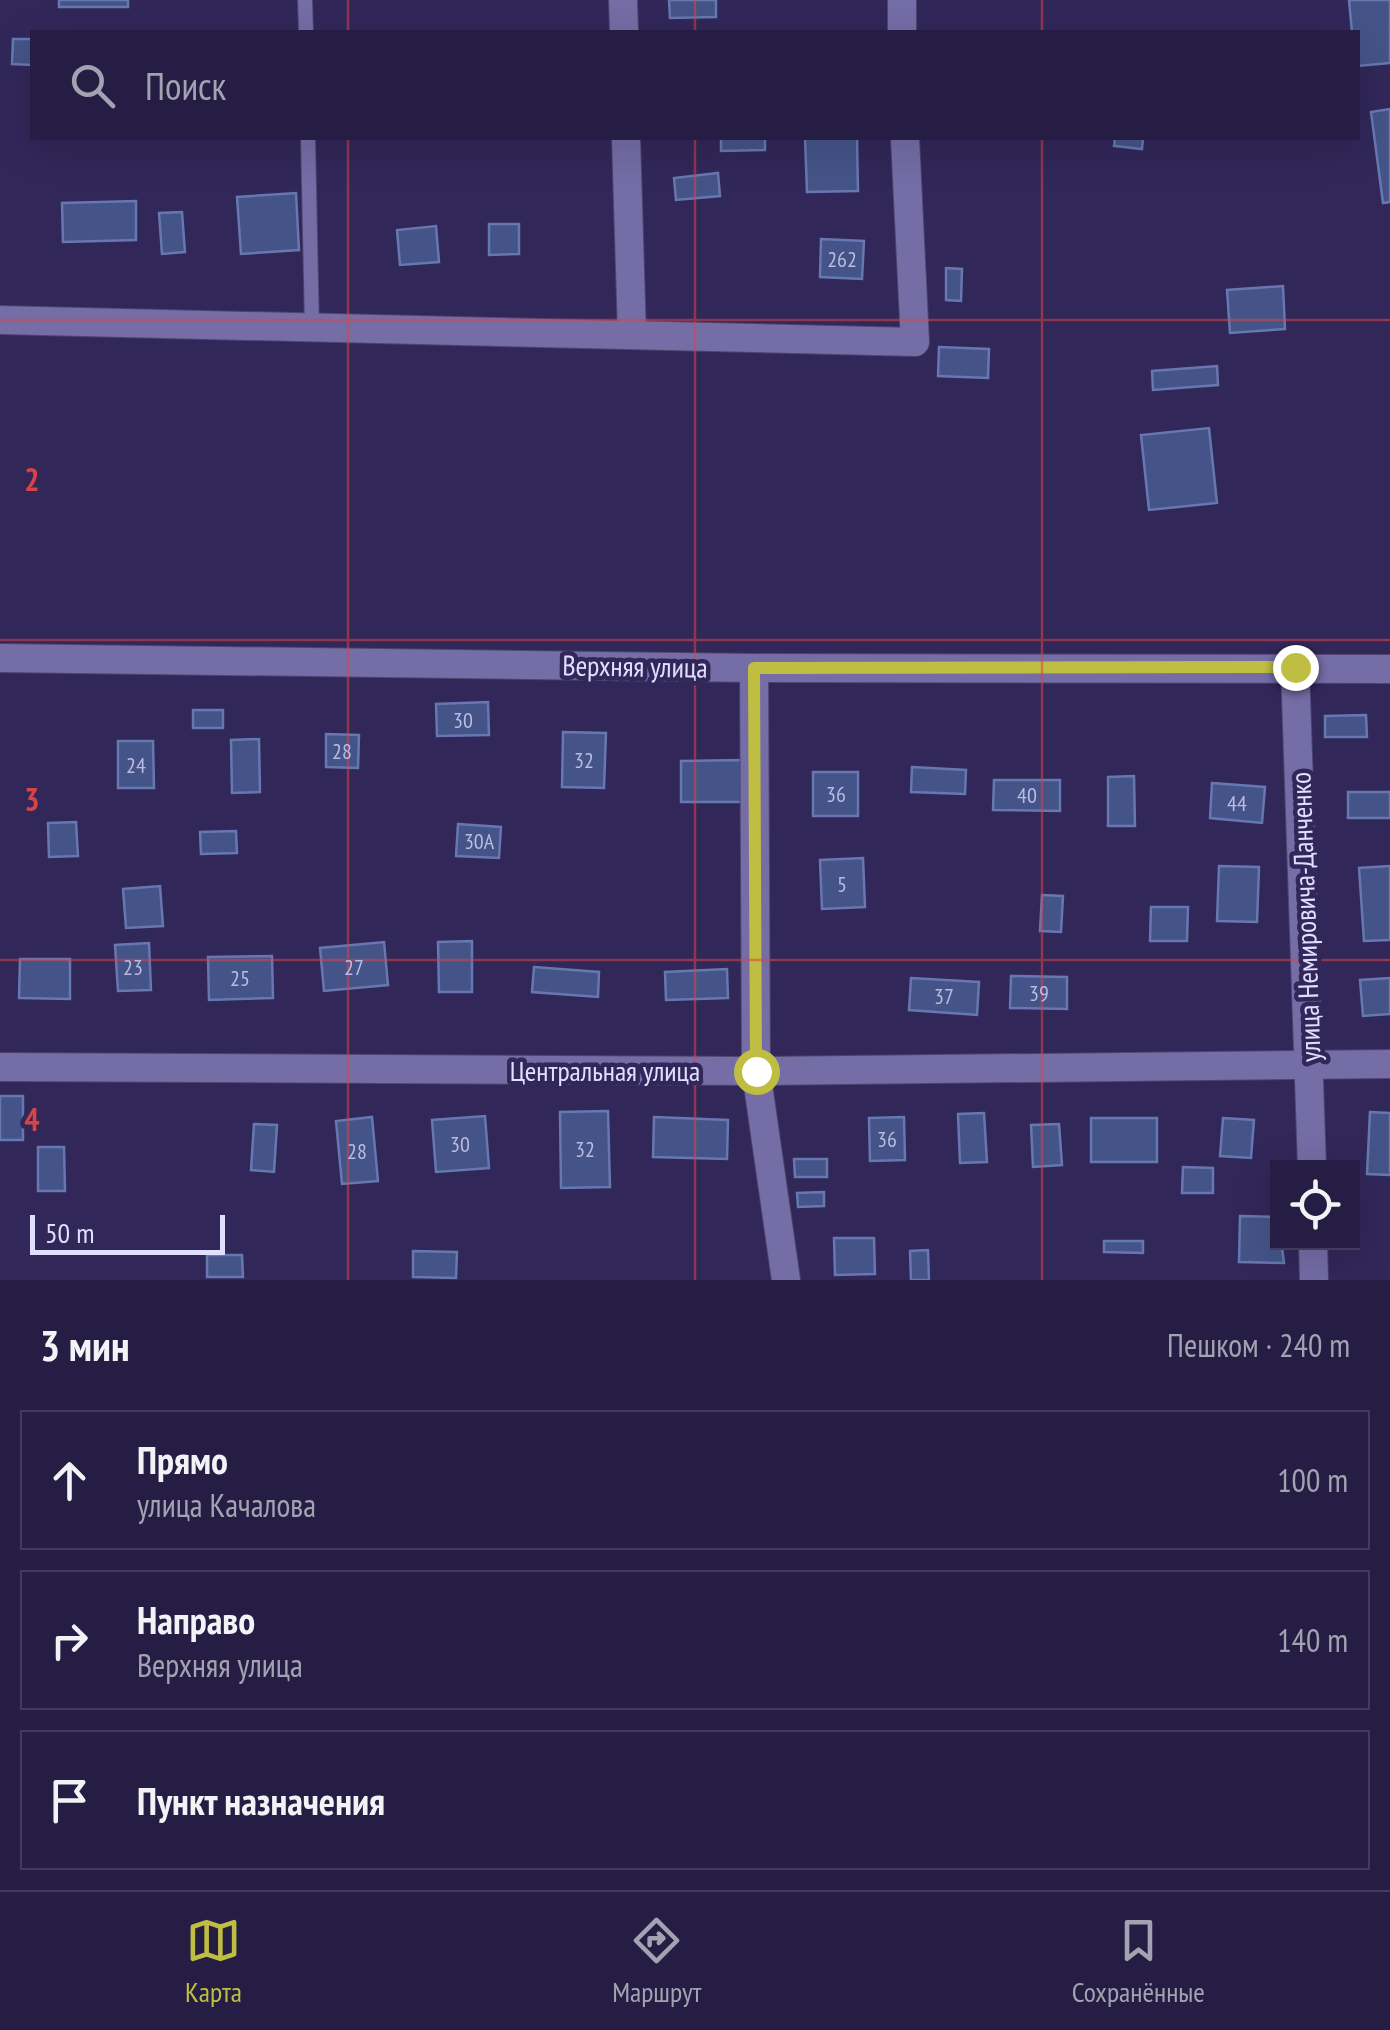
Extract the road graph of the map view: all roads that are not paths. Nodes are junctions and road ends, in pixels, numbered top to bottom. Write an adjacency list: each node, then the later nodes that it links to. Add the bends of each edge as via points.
1 (305, 0): 4 (lane)
2 (623, 0): 5 (street)
3 (902, 0): 6 (street)
4 (306, 30)
5 (624, 30)
6 (902, 30)
7 (308, 140): 11 (lane)
8 (626, 140): 12 (street)
9 (905, 140): 12 (street, via 915,342)
10 (0, 320): 11 (street)
11 (312, 328): 12 (street)
12 (632, 335)
13 (0, 658): 15 (street, Верхняя улица)
14 (1295, 667): 15 (street, Верхняя улица); 16 (street, Верхняя улица); 17 (street, улица Немировича-Данченко)
15 (754, 668): 20 (street)
16 (1390, 670)
17 (1311, 1062): 18 (street, Центральная улица); 20 (street, Центральная улица); 21 (street, улица Немировича-Данченко)
18 (1390, 1064)
19 (0, 1067): 20 (street, Центральная улица)
20 (756, 1071): 23 (street)
21 (1312, 1160)
22 (1313, 1250): 24 (street)
23 (786, 1280)
24 (1314, 1280)

